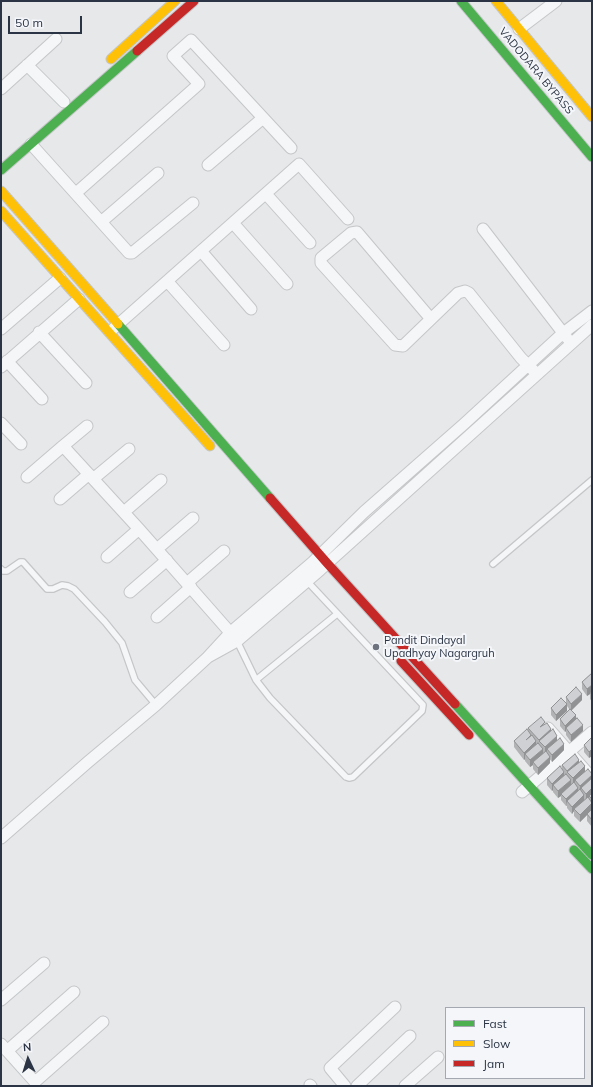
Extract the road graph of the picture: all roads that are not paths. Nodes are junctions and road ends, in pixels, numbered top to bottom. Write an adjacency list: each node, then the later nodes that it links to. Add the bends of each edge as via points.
1 (175, 1): 9 (main road)
2 (194, 1): 14 (main road)
3 (461, 1): 17 (main road, VADODARA BYPASS)
4 (496, 1): 6 (main road, VADODARA BYPASS)
5 (556, 1): 6 (street)
6 (520, 29): 12 (main road, VADODARA BYPASS)
7 (56, 39): 8 (street)
8 (27, 65): 10 (street); 11 (street)
9 (105, 65)
10 (1, 89)
11 (64, 102)
12 (592, 116)
13 (263, 118): 16 (street); 19 (street); 23 (street, via 191,40 173,56 199,84)
14 (31, 144): 20 (main road); 23 (street)
15 (12, 148): 18 (main road)
16 (291, 148)
17 (592, 157)
18 (1, 158)
19 (208, 165)
20 (1, 170)
21 (158, 173): 28 (street)
22 (1, 191): 41 (main road)
23 (76, 193): 28 (street)
24 (266, 194): 27 (street, via 299,164); 29 (street); 31 (street)
25 (193, 203): 28 (street, via 130,253)
26 (1, 211): 33 (main road)
27 (348, 219)
28 (101, 222)
29 (233, 223): 32 (street); 35 (street)
30 (483, 229): 45 (street)
31 (310, 243)
32 (201, 252): 34 (street); 37 (street)
33 (60, 278): 36 (main road); 42 (street)
34 (167, 281): 41 (street); 47 (street)
35 (287, 284)
36 (79, 299): 43 (street); 44 (main road)
37 (251, 309)
38 (592, 311): 45 (street)
39 (431, 319): 39 (street, via 403,346 395,345 321,263 321,258 351,233 357,232); 49 (street, via 458,293 465,291)
40 (592, 324): 46 (street)
41 (118, 325): 44 (street); 71 (main road)
42 (1, 329)
43 (39, 332): 48 (street); 51 (street)
44 (109, 333): 58 (main road)
45 (562, 334): 46 (street); 49 (street)
46 (571, 343): 50 (street)
47 (224, 345)
48 (4, 364): 52 (street)
49 (528, 366): 50 (street); 71 (street, via 364,512)
50 (537, 374): 71 (street)
51 (86, 384)
52 (42, 399)
53 (1, 423): 55 (street)
54 (86, 426): 56 (street)
55 (20, 444)
56 (63, 446): 59 (street); 60 (street)
57 (129, 449): 60 (street)
58 (214, 450)
59 (26, 477)
60 (91, 477): 63 (street); 64 (street)
61 (161, 480): 64 (street)
62 (592, 480): 72 (lane)
63 (60, 498)
64 (124, 512): 66 (street)
65 (193, 518): 67 (street)
66 (139, 529): 67 (street); 69 (street)
67 (156, 549): 70 (street)
68 (224, 551): 75 (street)
69 (107, 557)
70 (167, 560): 75 (street); 76 (street)
71 (319, 564): 74 (street); 88 (main road)
72 (493, 564)
73 (1, 569): 82 (lane, via 8,571 23,562 47,590 62,584 74,589 122,643 135,680)
74 (303, 578): 77 (lane); 79 (street)
75 (189, 585): 78 (street); 79 (street)
76 (130, 592)
77 (337, 614): 81 (lane); 81 (lane, via 423,705 422,711 353,778 346,777)
78 (156, 617)
79 (234, 637): 81 (lane); 82 (street, via 208,657)
80 (394, 653): 85 (main road)
81 (256, 680)
82 (156, 705): 89 (street)
83 (544, 724): 86 (street)
84 (592, 732): 86 (street)
85 (474, 740)
86 (569, 752): 87 (street); 88 (street)
87 (592, 778)
88 (524, 790): 91 (main road)
89 (1, 838)
90 (567, 841): 91 (main road)
91 (584, 845): 92 (main road); 93 (main road)
92 (592, 855)
93 (592, 869)
94 (44, 963): 96 (street)
95 (74, 992): 100 (street)
96 (1, 1000)
97 (395, 1007): 103 (street, via 330,1068)
98 (102, 1022): 102 (street)
99 (410, 1036): 104 (street)
100 (4, 1047): 102 (street)
101 (438, 1057): 105 (street)
102 (33, 1084)
103 (345, 1086)
104 (357, 1086)
105 (405, 1086)

